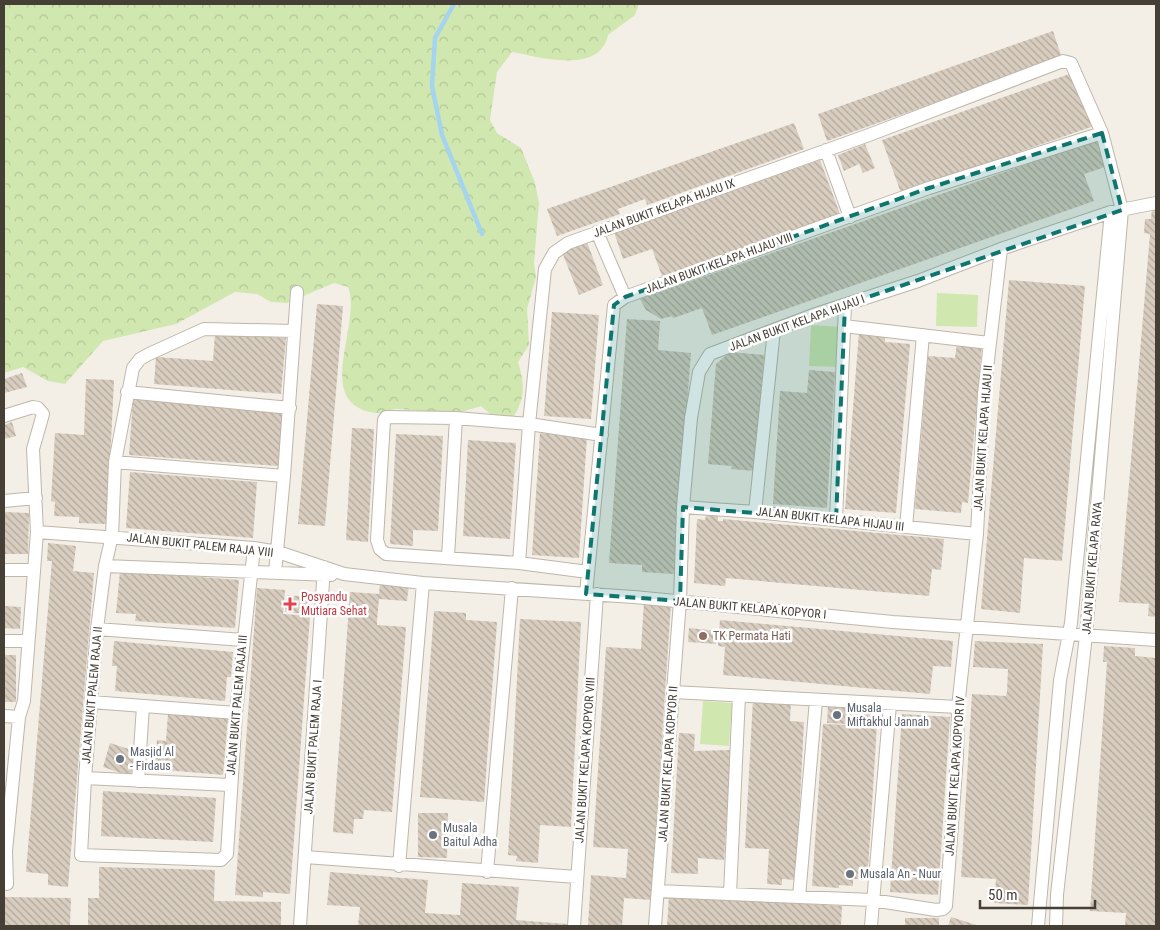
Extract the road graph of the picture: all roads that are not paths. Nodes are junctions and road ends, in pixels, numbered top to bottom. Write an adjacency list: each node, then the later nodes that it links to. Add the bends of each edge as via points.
1 (1102, 133): 2 (street, JALAN BUKIT KELAPA HIJAU IX, via 1071,63 1063,62); 4 (street); 5 (street, JALAN BUKIT KELAPA HIJAU VIII, via 929,188)
2 (826, 150): 5 (street); 6 (street, JALAN BUKIT KELAPA HIJAU IX)
3 (1156, 203): 4 (street, JALAN BUKIT KELAPA HIJAU I)
4 (1117, 211): 7 (street, JALAN BUKIT KELAPA HIJAU I); 17 (street, JALAN BUKIT KELAPA RAYA); 18 (street, JALAN BUKIT KELAPA RAYA)
5 (850, 217): 9 (street, JALAN BUKIT KELAPA HIJAU VIII)
6 (597, 232): 9 (street); 22 (street, JALAN BUKIT KELAPA HIJAU IX, via 568,243 554,253 545,269)
7 (1001, 248): 10 (street, JALAN BUKIT KELAPA HIJAU I, via 918,282); 15 (street, JALAN BUKIT KELAPA HIJAU II)
8 (297, 292): 13 (street)
9 (625, 297): 23 (street, via 614,305)
10 (845, 305): 11 (street); 12 (street, JALAN BUKIT KELAPA HIJAU I)
11 (844, 326): 14 (street); 30 (street)
12 (774, 330): 28 (street, JALAN BUKIT KELAPA HIJAU I, via 710,354 703,362 691,418); 29 (street)
13 (294, 331): 16 (street, JALAN BUKIT PALEM RAJA II, via 204,329 140,360 133,368); 19 (street)
14 (922, 335): 15 (street); 31 (street)
15 (989, 343): 33 (street, JALAN BUKIT KELAPA HIJAU II)
16 (127, 392): 19 (street); 24 (street, JALAN BUKIT PALEM RAJA II)
17 (1092, 402): 18 (street); 53 (street, JALAN BUKIT KELAPA RAYA)
18 (1105, 404): 54 (street, JALAN BUKIT KELAPA RAYA)
19 (290, 408): 25 (street)
20 (4, 416): 26 (street, via 33,407 43,414 33,449)
21 (456, 418): 22 (street); 37 (street); 37 (street, via 391,415 384,420 377,540 386,554)
22 (529, 424): 23 (street); 38 (street, JALAN BUKIT KELAPA HIJAU IX)
23 (602, 435): 44 (street)
24 (116, 462): 25 (street); 34 (street, JALAN BUKIT PALEM RAJA II)
25 (284, 476): 36 (street)
26 (36, 498): 27 (street); 32 (street)
27 (4, 501)
28 (682, 507): 29 (street, JALAN BUKIT KELAPA HIJAU III); 50 (street, JALAN BUKIT KELAPA HIJAU I)
29 (755, 512): 30 (street, JALAN BUKIT KELAPA HIJAU III)
30 (836, 520): 31 (street, JALAN BUKIT KELAPA HIJAU III)
31 (906, 527): 33 (street, JALAN BUKIT KELAPA HIJAU III)
32 (37, 532): 34 (street, JALAN BUKIT PALEM RAJA VIII); 41 (street)
33 (977, 534): 51 (street, JALAN BUKIT KELAPA HIJAU II)
34 (112, 536): 35 (street, JALAN BUKIT PALEM RAJA VIII); 39 (street, JALAN BUKIT PALEM RAJA II)
35 (254, 548): 36 (street, JALAN BUKIT PALEM RAJA VIII); 43 (street, JALAN BUKIT PALEM RAJA III)
36 (278, 552): 42 (street, JALAN BUKIT PALEM RAJA VIII); 45 (street)
37 (448, 557): 38 (street)
38 (519, 563): 44 (street)
39 (105, 566): 43 (street, JALAN BUKIT PALEM RAJA VIII); 52 (street, JALAN BUKIT PALEM RAJA II)
40 (4, 570): 41 (street)
41 (34, 570): 58 (street)
42 (324, 571): 45 (street, JALAN BUKIT PALEM RAJA VIII); 46 (street, JALAN BUKIT PALEM RAJA VIII); 73 (street, JALAN BUKIT PALEM RAJA I)
43 (250, 572): 45 (street, JALAN BUKIT PALEM RAJA VIII); 55 (street, JALAN BUKIT PALEM RAJA III)
44 (588, 572): 49 (street)
45 (274, 573)
46 (344, 574): 47 (street, JALAN BUKIT KELAPA KOPYOR I)
47 (423, 583): 48 (street, JALAN BUKIT KELAPA KOPYOR I); 76 (street)
48 (512, 588): 49 (street, JALAN BUKIT KELAPA KOPYOR I); 77 (street)
49 (592, 594): 50 (street, JALAN BUKIT KELAPA KOPYOR I); 78 (street, JALAN BUKIT KELAPA KOPYOR VIII)
50 (680, 601): 51 (street, JALAN BUKIT KELAPA KOPYOR I); 59 (street, JALAN BUKIT KELAPA KOPYOR II)
51 (968, 627): 53 (street, JALAN BUKIT KELAPA KOPYOR I); 65 (street, JALAN BUKIT KELAPA KOPYOR IV)
52 (97, 629): 55 (street); 62 (street, JALAN BUKIT PALEM RAJA II)
53 (1068, 634): 54 (street, JALAN BUKIT KELAPA KOPYOR I); 88 (street, JALAN BUKIT KELAPA RAYA, via 1060,680)
54 (1086, 635): 56 (street, JALAN BUKIT KELAPA KOPYOR I); 89 (street, JALAN BUKIT KELAPA RAYA)
55 (243, 640): 66 (street, JALAN BUKIT PALEM RAJA III)
56 (1156, 640)
57 (4, 641): 58 (street)
58 (28, 641): 68 (street, via 24,701)
59 (673, 692): 60 (street); 80 (street, JALAN BUKIT KELAPA KOPYOR II)
60 (739, 696): 61 (street); 81 (street)
61 (816, 700): 63 (street); 82 (street)
62 (91, 702): 64 (street); 69 (street, JALAN BUKIT PALEM RAJA II)
63 (890, 704): 65 (street); 83 (street)
64 (143, 706): 66 (street); 70 (street)
65 (958, 707): 83 (street, JALAN BUKIT KELAPA KOPYOR IV, via 946,906 936,910)
66 (236, 713): 71 (street, JALAN BUKIT PALEM RAJA III)
67 (4, 716): 68 (street)
68 (19, 717): 72 (street)
69 (85, 778): 70 (street); 75 (street, JALAN BUKIT PALEM RAJA II, via 81,855)
70 (138, 781): 71 (street)
71 (230, 785): 75 (street, JALAN BUKIT PALEM RAJA III, via 226,854)
72 (8, 786): 74 (street)
73 (305, 857): 76 (street); 84 (street, JALAN BUKIT PALEM RAJA I)
74 (5, 860): 79 (street)
75 (221, 860)
76 (399, 866): 77 (street)
77 (487, 872): 78 (street)
78 (577, 877): 85 (street, JALAN BUKIT KELAPA KOPYOR VIII)
79 (7, 884)
80 (658, 891): 81 (street, JALAN BUKIT KELAPA KOPYOR IV); 86 (street, JALAN BUKIT KELAPA KOPYOR II)
81 (730, 894): 82 (street, JALAN BUKIT KELAPA KOPYOR IV)
82 (799, 897): 83 (street, JALAN BUKIT KELAPA KOPYOR IV)
83 (872, 900): 87 (street)
84 (300, 926)
85 (574, 926)
86 (655, 926)
87 (872, 926)
88 (1038, 926)
89 (1056, 926)

